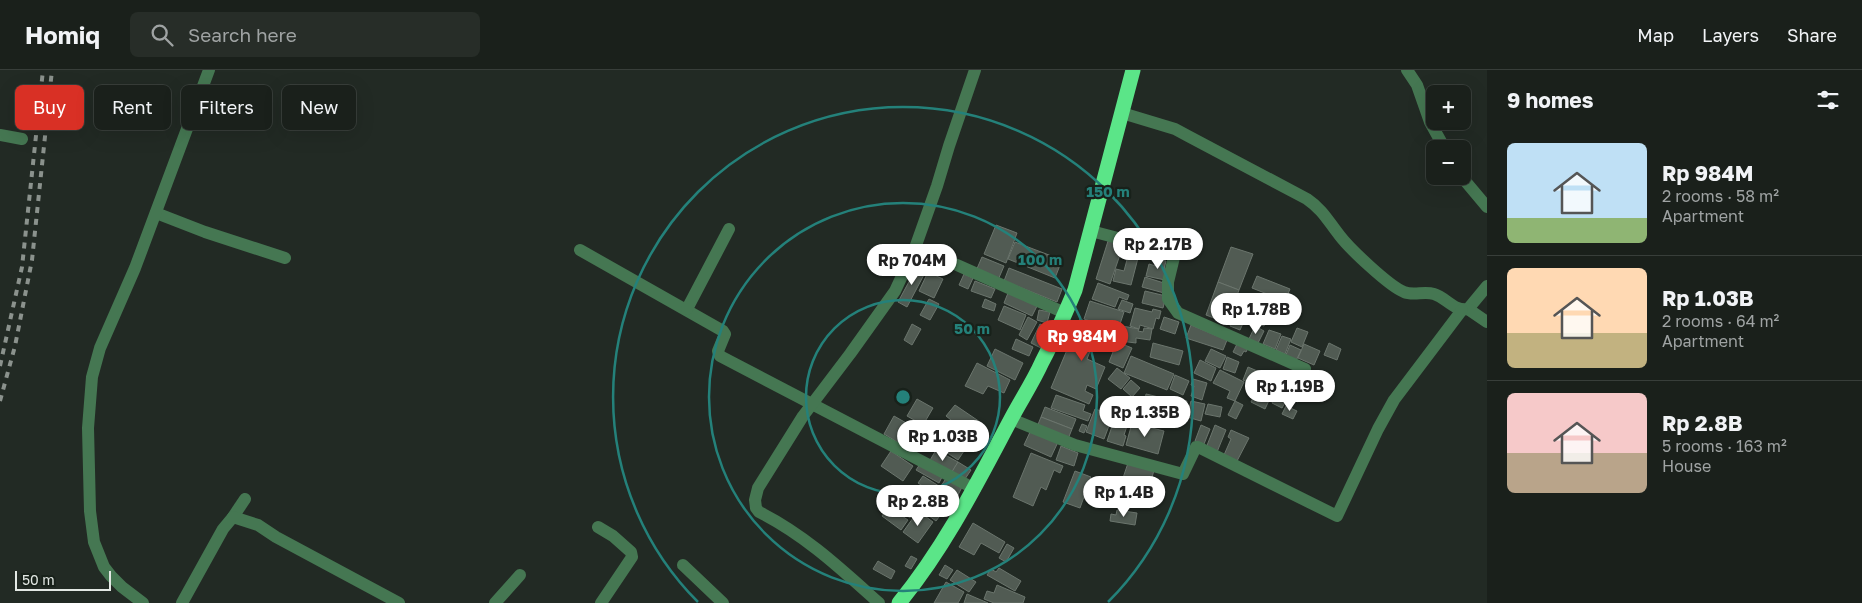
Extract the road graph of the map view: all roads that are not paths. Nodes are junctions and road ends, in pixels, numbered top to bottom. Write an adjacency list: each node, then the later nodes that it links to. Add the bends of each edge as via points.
1 (209, 70): 11 (street)
2 (975, 70): 14 (street)
3 (1133, 70): 5 (highway)
4 (1407, 70): 8 (street, via 1417,85)
5 (1122, 113): 13 (highway); 19 (street, via 1175,129 1307,199 1324,213 1347,244 1399,289 1431,293 1454,307)
6 (0, 135): 7 (street)
7 (22, 139)
8 (1440, 140)
9 (1469, 185): 10 (street)
10 (1487, 207)
11 (156, 213): 16 (street); 31 (street, via 94,365 88,428 94,542 111,576)
12 (729, 229): 18 (street)
13 (1091, 231): 20 (highway, via 1075,290); 22 (street, via 1175,253 1168,282 1168,299 1178,313)
14 (915, 248): 20 (street); 23 (street, via 895,291)
15 (580, 250): 18 (street)
16 (285, 258)
17 (1487, 286): 19 (street)
18 (687, 309): 23 (street, via 724,332 718,351 720,356)
19 (1465, 309): 21 (street); 24 (street, via 1394,400 1337,516 1198,447 1183,474 1075,445)
20 (1065, 313): 24 (highway)
21 (1487, 322)
22 (1305, 368)
23 (812, 403): 25 (street); 37 (street, via 758,488 756,508 805,539)
24 (1011, 419): 25 (highway)
25 (975, 489): 38 (highway, via 935,557)
26 (245, 499): 27 (street)
27 (233, 517): 32 (street); 33 (street, via 258,525)
28 (598, 527): 35 (street, via 613,536 631,552 632,557)
29 (683, 565): 36 (street)
30 (520, 575): 34 (street)
31 (143, 603)
32 (182, 603)
33 (398, 603)
34 (495, 603)
35 (601, 603)
36 (723, 603)
37 (879, 603)
38 (899, 603)

